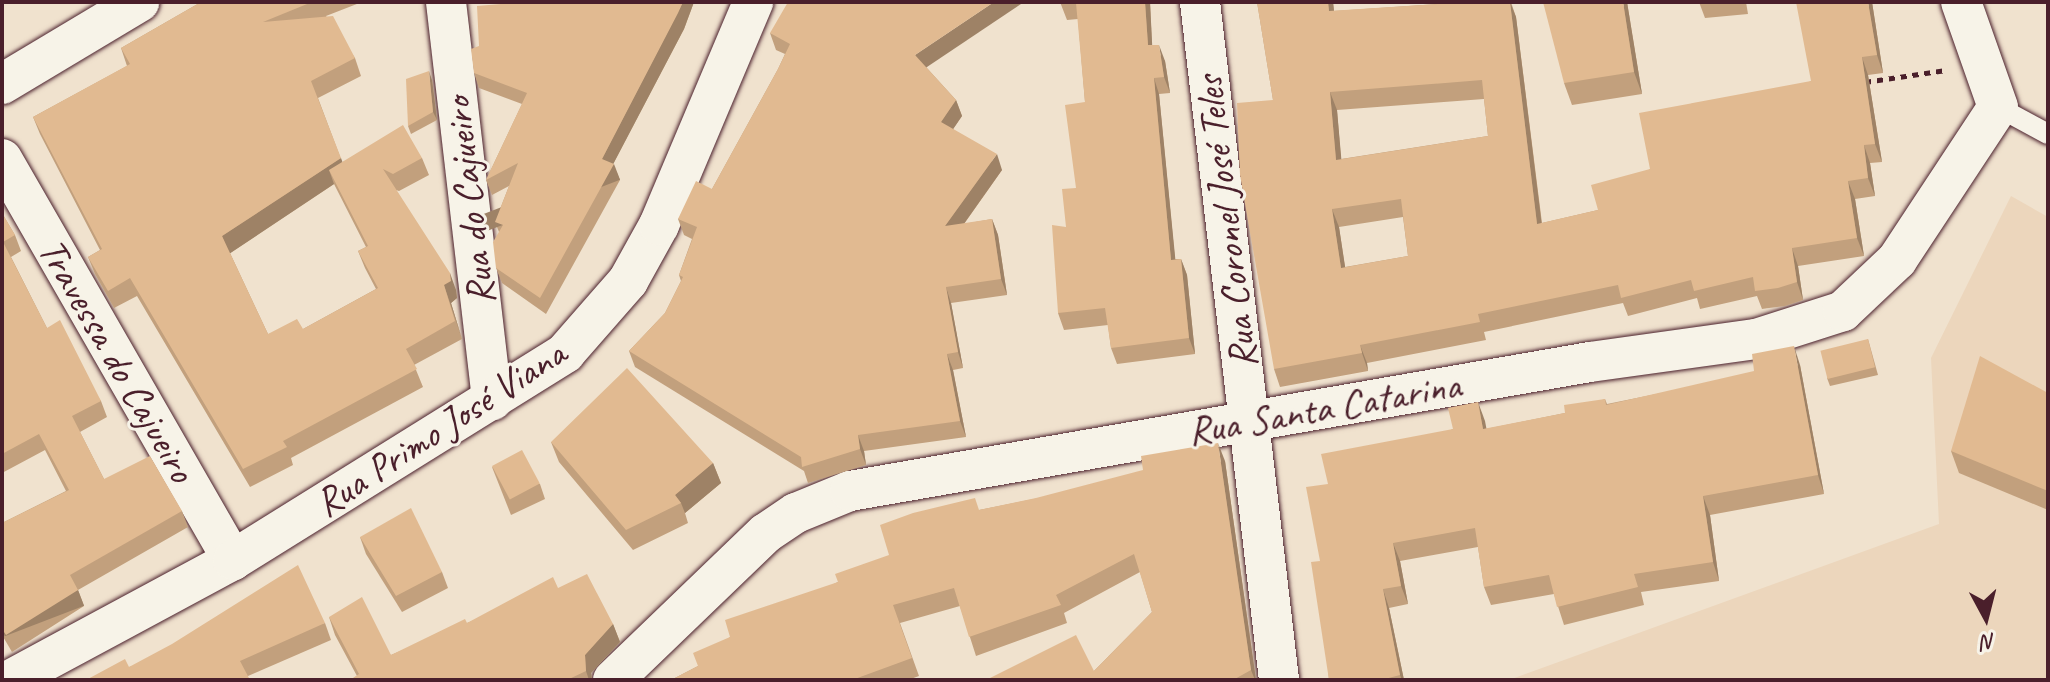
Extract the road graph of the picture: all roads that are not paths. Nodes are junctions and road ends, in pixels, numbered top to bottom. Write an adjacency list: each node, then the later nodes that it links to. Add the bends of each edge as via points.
1 (139, 2): 6 (street)
2 (446, 2): 10 (street, Rua do Cajueiro)
3 (753, 2): 10 (street, Rua Primo José Viana, via 659,225 628,281 565,353)
4 (1200, 2): 11 (street, Rua Coronel José Teles)
5 (1961, 2): 7 (street)
6 (2, 84)
7 (1998, 107): 8 (lane); 11 (street, Rua Santa Catarina, via 1897,260 1867,294 1821,321 1756,339 1590,362)
8 (2048, 134)
9 (2, 159): 12 (street, Travessa do Cajueiro)
10 (492, 400): 12 (street, Rua Primo José Viana)
11 (1249, 422): 14 (street, Rua Santa Catarina, via 850,491 766,533); 15 (street, Rua Coronel José Teles)
12 (233, 560): 13 (street, Rua Primo José Viana)
13 (13, 679)
14 (613, 680)
15 (1279, 680)

